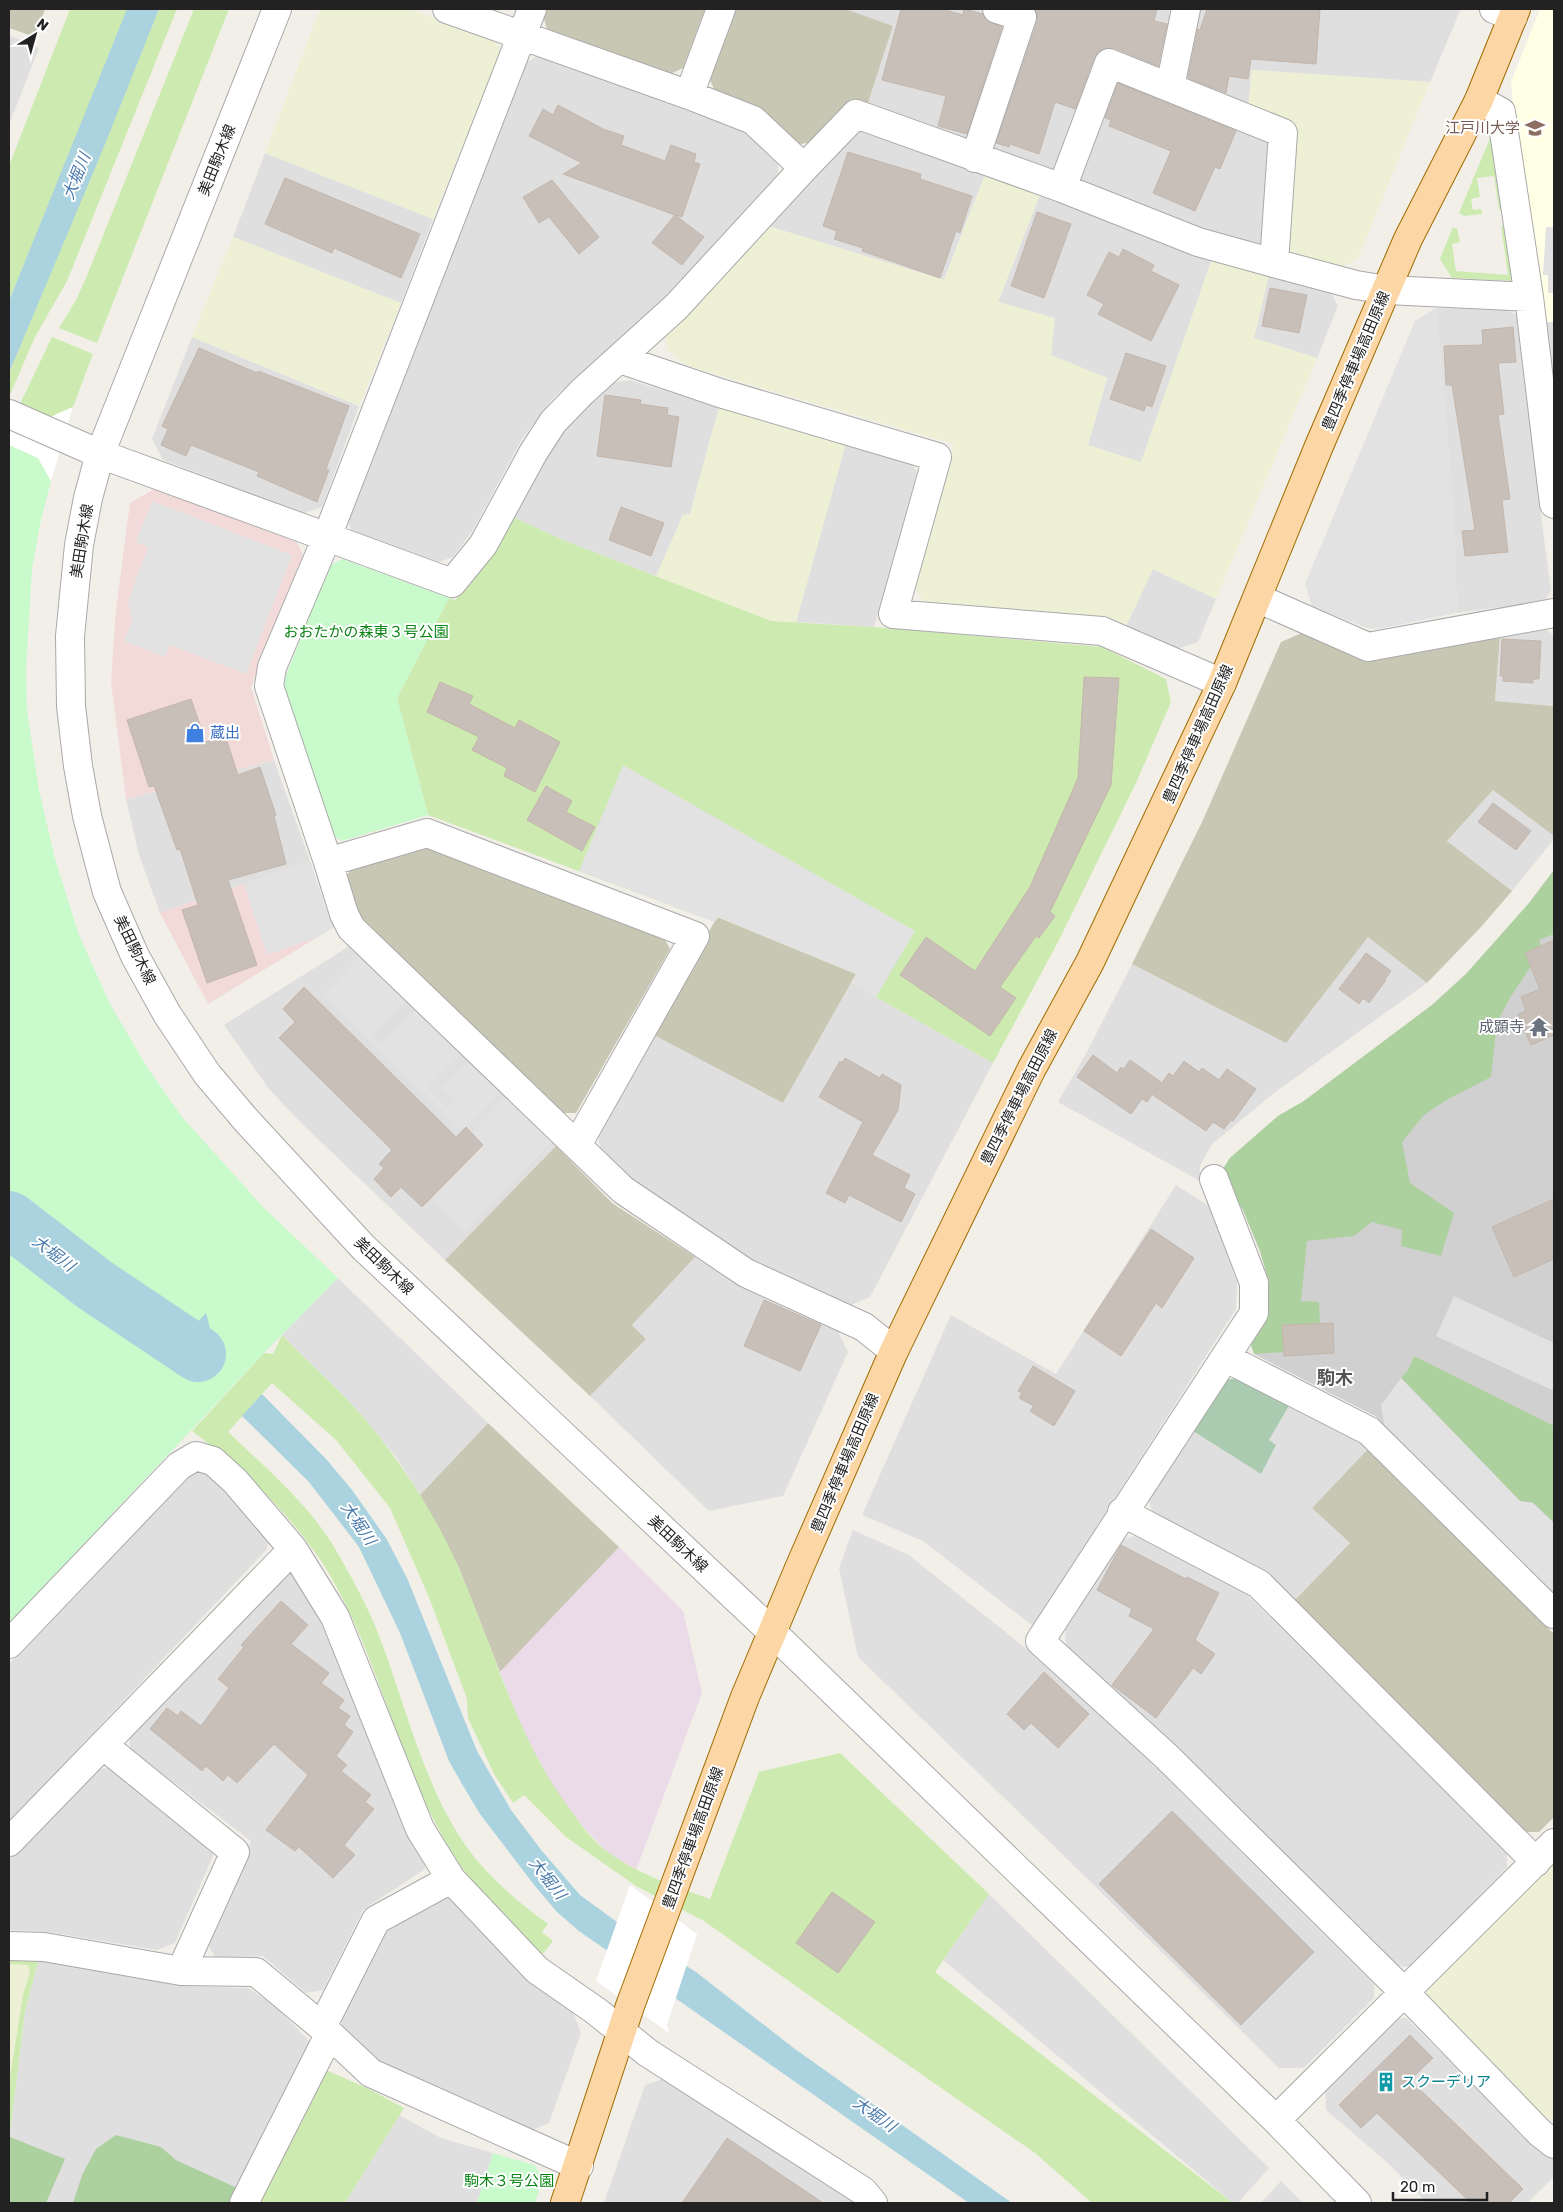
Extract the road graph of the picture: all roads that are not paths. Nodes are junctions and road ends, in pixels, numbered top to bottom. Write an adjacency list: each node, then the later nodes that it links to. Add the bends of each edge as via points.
1 (277, 9): 20 (street, 美田駒木線)
2 (447, 9): 8 (street)
3 (532, 9): 8 (street)
4 (721, 9): 10 (street)
5 (997, 9): 12 (street, via 1022,17)
6 (1186, 9): 9 (street)
7 (1508, 11): 11 (main road, 豊四季停車場高田原線)
8 (521, 36): 10 (street); 22 (street)
9 (1170, 87): 14 (street, via 1109,63); 15 (street, via 1283,133)
10 (689, 95): 13 (street, via 753,120)
11 (1478, 100): 16 (main road, 豊四季停車場高田原線); 17 (street, via 1501,112)
12 (975, 158): 13 (street, via 856,114); 14 (street)
13 (804, 168): 18 (street, via 676,307)
14 (1062, 188): 15 (street, via 1198,242)
15 (1274, 263): 16 (street)
16 (1386, 290): 17 (street); 23 (main road, 豊四季停車場高田原線)
17 (1529, 297): 21 (street)
18 (620, 359): 22 (street, via 553,422 482,545 452,583); 25 (street, via 720,393 937,457 893,614 1102,631)
19 (9, 414): 20 (street)
20 (100, 454): 22 (street); 34 (street, 美田駒木線, via 79,545 70,636 78,766 107,892 135,956 167,1014 207,1074 363,1247)
21 (1554, 504)
22 (326, 537): 26 (street, via 272,667 269,686)
23 (1257, 598): 24 (street, via 1368,647); 25 (main road, 豊四季停車場高田原線)
24 (1554, 613)
25 (1222, 683): 29 (main road, 豊四季停車場高田原線, via 1094,954 1031,1070)
26 (328, 862): 27 (street, via 351,928); 27 (street, via 427,833 696,936)
27 (577, 1145): 29 (street, via 623,1190 746,1274 864,1327)
28 (1214, 1178): 30 (street, via 1254,1283 1254,1313)
29 (894, 1351): 34 (main road, 豊四季停車場高田原線)
30 (1226, 1358): 31 (street); 33 (street, via 1369,1431)
31 (1122, 1512): 39 (street, via 1259,1584); 43 (street, via 1040,1641 1166,1756)
32 (294, 1549): 35 (street, via 235,1480 213,1461 196,1456 179,1466); 36 (street); 40 (street, via 335,1618 420,1829)
33 (1554, 1614)
34 (772, 1632): 45 (main road, 豊四季停車場高田原線); 46 (street, 美田駒木線)
35 (9, 1644)
36 (104, 1745): 37 (street); 42 (street, via 235,1852)
37 (9, 1842)
38 (1554, 1842): 39 (street)
39 (1536, 1862): 43 (street)
40 (451, 1879): 44 (street, via 376,1920); 45 (street, via 537,1970)
41 (9, 1946): 42 (street, via 44,1947)
42 (180, 1970): 44 (street, via 256,1972)
43 (1405, 1993): 46 (street); 47 (street)
44 (326, 2031): 48 (street, via 370,2073); 49 (street)
45 (622, 2031): 48 (main road, 豊四季停車場高田原線); 51 (street, via 648,2053 863,2190)
46 (1276, 2120): 52 (street, 美田駒木線)
47 (1554, 2144)
48 (579, 2166): 50 (main road, 豊四季停車場高田原線)
49 (244, 2203)
50 (565, 2203)
51 (873, 2203)
52 (1357, 2203)

